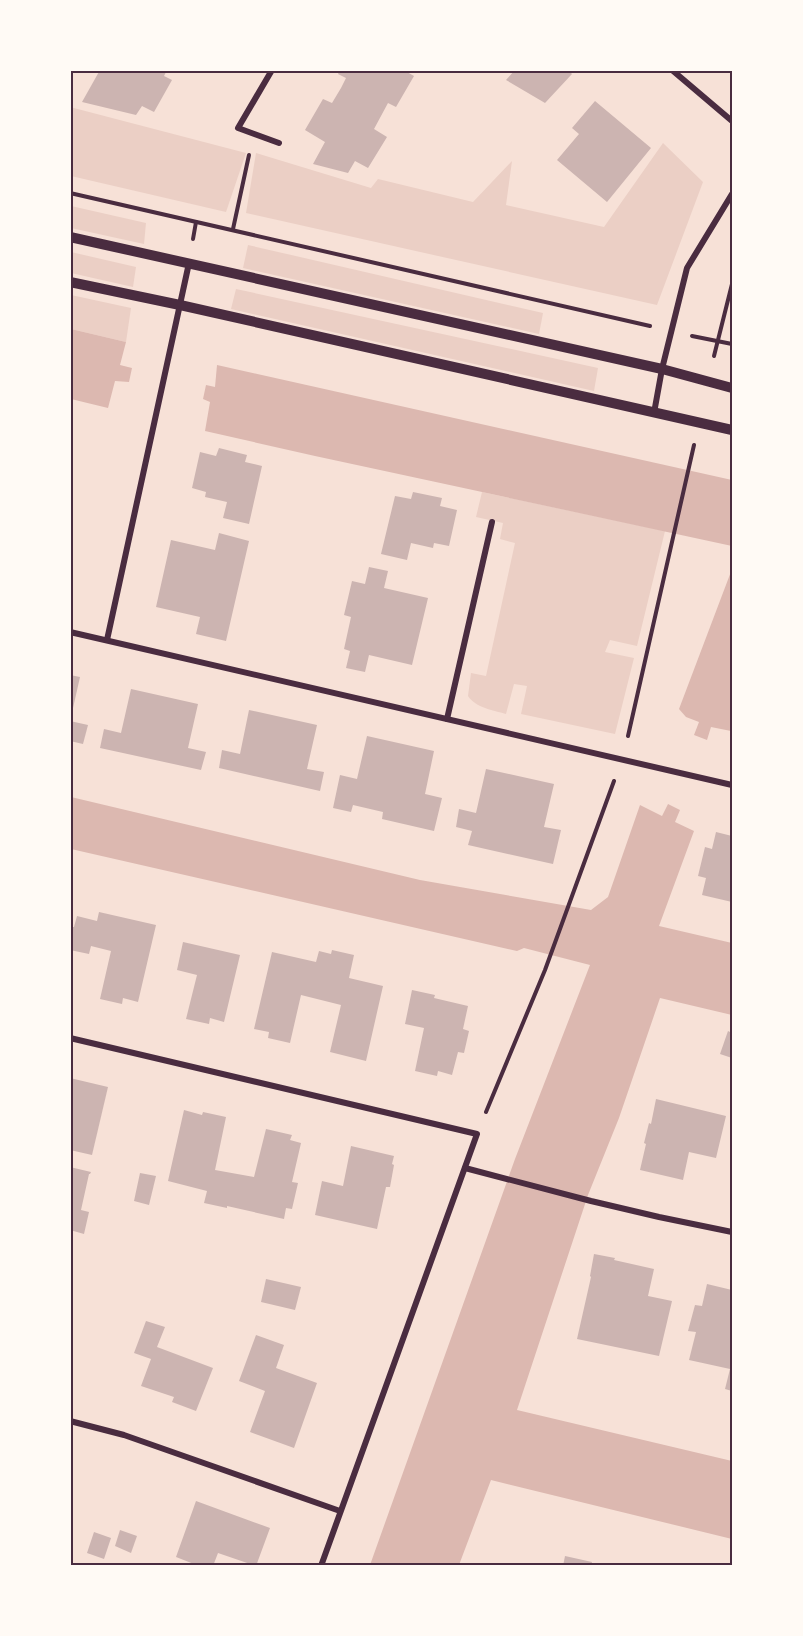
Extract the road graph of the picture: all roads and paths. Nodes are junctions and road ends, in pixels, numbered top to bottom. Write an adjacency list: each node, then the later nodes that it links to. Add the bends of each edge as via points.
1 (272, 70): 4 (street, via 238,128)
2 (672, 70): 3 (street)
3 (732, 122)
4 (257, 135): 5 (street); 8 (path)
5 (279, 143)
6 (70, 193): 8 (path)
7 (732, 194): 13 (street, via 687,268)
8 (233, 229): 13 (path)
9 (70, 237): 10 (street)
10 (189, 263): 12 (street); 15 (street)
11 (70, 282): 12 (street)
12 (180, 305): 17 (street); 22 (street)
13 (672, 331): 14 (path); 15 (street)
14 (732, 344)
15 (662, 369): 16 (street); 17 (street)
16 (732, 387)
17 (654, 413): 18 (street)
18 (732, 430)
19 (691, 456): 24 (path)
20 (492, 522): 23 (street)
21 (70, 632): 22 (street)
22 (107, 640): 23 (street)
23 (447, 719): 24 (street)
24 (622, 759): 25 (street); 27 (path, via 545,970)
25 (732, 785)
26 (70, 1038): 27 (street)
27 (477, 1134): 28 (street)
28 (465, 1168): 29 (street); 31 (street)
29 (732, 1232)
30 (70, 1421): 31 (street, via 124,1435)
31 (340, 1511): 32 (street)
32 (321, 1566)

